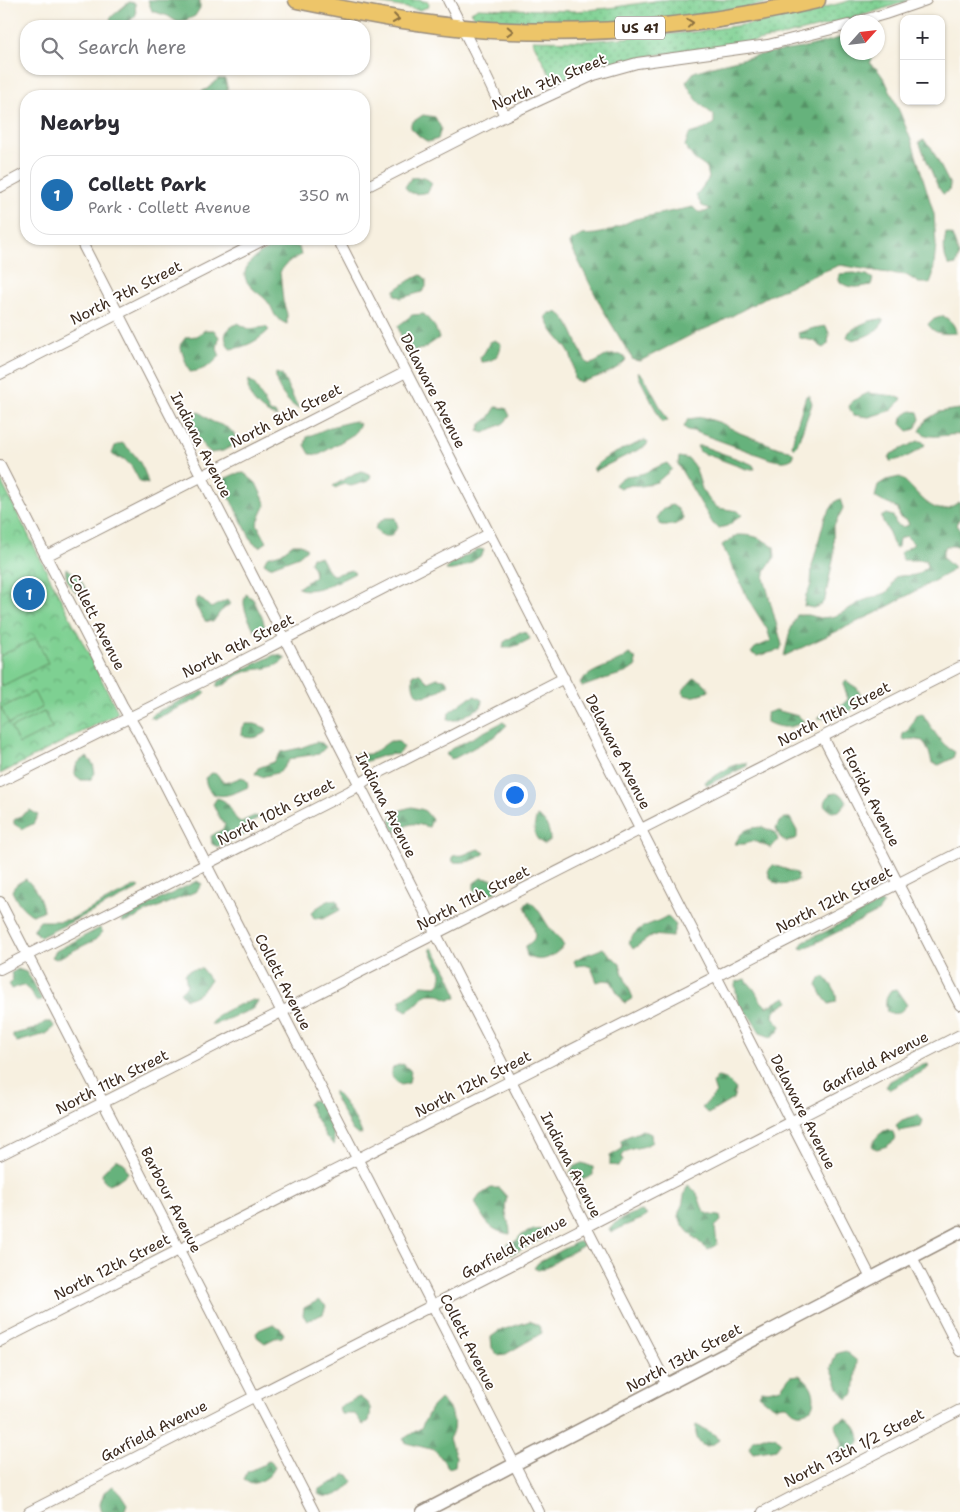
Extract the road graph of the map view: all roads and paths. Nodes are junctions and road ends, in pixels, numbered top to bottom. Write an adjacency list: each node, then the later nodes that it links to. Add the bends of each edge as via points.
1 (297, 0): 6 (main road, US 41, one-way to 6)
2 (448, 0): 6 (street)
3 (817, 0): 6 (main road, US 41, one-way to 3, via 572,32 635,29 712,21)
4 (926, 0): 5 (street)
5 (882, 15)
6 (462, 27): 8 (street)
7 (840, 27): 8 (street, North 7th Street, via 768,45 629,65 594,75)
8 (505, 116): 10 (street, North 7th Street)
9 (20, 176): 11 (street)
10 (370, 185)
11 (0, 187)
12 (83, 245): 15 (street, Indiana Avenue)
13 (253, 245): 15 (street, North 7th Street)
14 (341, 245): 16 (street, Delaware Avenue)
15 (118, 314): 17 (street, North 7th Street); 19 (street, Indiana Avenue)
16 (406, 372): 19 (street, North 8th Street); 20 (street, Delaware Avenue)
17 (0, 374)
18 (0, 466): 21 (street, Collett Avenue)
19 (201, 477): 21 (street, North 8th Street); 22 (street, Indiana Avenue)
20 (488, 534): 22 (street, North 9th Street); 24 (street, Delaware Avenue)
21 (46, 556): 25 (street, Collett Avenue)
22 (284, 639): 25 (street, North 9th Street); 28 (street, Indiana Avenue)
23 (960, 667): 26 (street, North 11th Street)
24 (564, 678): 28 (street, North 10th Street); 29 (street, Delaware Avenue)
25 (129, 717): 27 (street, North 9th Street); 31 (street, Collett Avenue)
26 (823, 737): 29 (street, North 11th Street); 32 (street, Florida Avenue)
27 (0, 782)
28 (359, 785): 31 (street, North 10th Street); 34 (street, Indiana Avenue)
29 (641, 829): 34 (street, North 11th Street); 37 (street, Delaware Avenue)
30 (960, 852): 32 (street, North 12th Street)
31 (206, 864): 35 (street, North 10th Street); 39 (street, Collett Avenue)
32 (899, 884): 37 (street, North 12th Street); 38 (street, Florida Avenue)
33 (0, 902): 35 (street, Barbour Avenue)
34 (435, 934): 39 (street, North 11th Street); 41 (street, Indiana Avenue)
35 (27, 955): 36 (street, North 10th Street); 42 (street, Barbour Avenue)
36 (0, 968)
37 (717, 977): 41 (street, North 12th Street); 43 (street, Delaware Avenue)
38 (960, 1005)
39 (282, 1012): 42 (street, North 11th Street); 45 (street, Collett Avenue)
40 (960, 1035): 43 (street, Garfield Avenue)
41 (511, 1081): 45 (street, North 12th Street); 46 (street, Indiana Avenue)
42 (104, 1103): 44 (street, North 11th Street); 48 (street, Barbour Avenue)
43 (791, 1121): 46 (street, Garfield Avenue); 50 (street, Delaware Avenue)
44 (0, 1156)
45 (357, 1159): 48 (street, North 12th Street); 51 (street, Collett Avenue)
46 (586, 1226): 51 (street, Garfield Avenue); 54 (street, Indiana Avenue)
47 (960, 1232): 49 (street, North 13th Street)
48 (179, 1250): 52 (street, North 12th Street); 55 (street, Barbour Avenue)
49 (912, 1257): 50 (street, North 13th Street); 53 (street)
50 (872, 1278): 54 (street, North 13th Street)
51 (433, 1306): 55 (street, Garfield Avenue); 57 (street, Collett Avenue)
52 (0, 1341)
53 (960, 1351)
54 (667, 1385): 57 (street, North 13th Street)
55 (255, 1397): 58 (street, Garfield Avenue); 59 (street, Barbour Avenue)
56 (960, 1410): 62 (street, North 13th 1/2 Street)
57 (514, 1464): 60 (street, North 13th Street); 61 (street, Collett Avenue)
58 (29, 1512)
59 (314, 1512)
60 (423, 1512)
61 (539, 1512)
62 (762, 1512)

